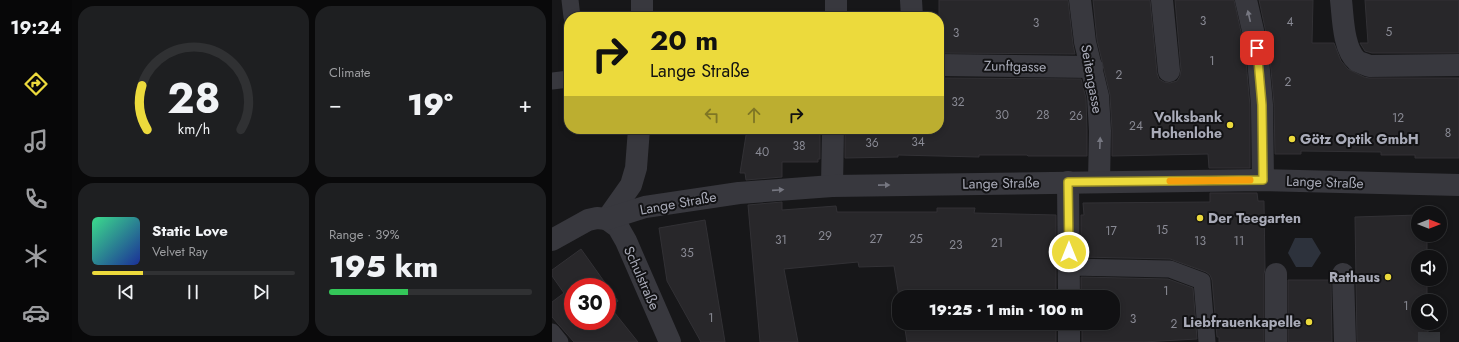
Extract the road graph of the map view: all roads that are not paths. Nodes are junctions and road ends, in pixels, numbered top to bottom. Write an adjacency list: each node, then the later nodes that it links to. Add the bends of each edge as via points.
1 (570, 0): 9 (lane)
2 (642, 0): 10 (street)
3 (836, 0): 11 (street)
4 (911, 0): 12 (street)
5 (1080, 0): 15 (street, Seitengasse, via 1085,42)
6 (1162, 0): 16 (street)
7 (1246, 0): 21 (street, one-way to 7, via 1260,77 1257,48)
8 (1341, 0): 14 (street, via 1348,46 1358,61 1369,66)
9 (571, 12)
10 (642, 12)
11 (836, 12)
12 (912, 12)
13 (944, 65): 15 (street, Zunftgasse)
14 (1459, 65)
15 (1092, 67): 23 (street, Seitengasse, one-way to 15, via 1098,96)
16 (1169, 71)
17 (564, 80): 18 (lane)
18 (552, 81)
19 (638, 134): 26 (street, via 636,168 631,185)
20 (833, 134): 25 (street)
21 (1263, 180): 23 (street, Lange Straße); 24 (street, Lange Straße)
22 (1068, 182): 23 (street, Lange Straße); 25 (street, Lange Straße, one-way to 22); 28 (street)
23 (1099, 182)
24 (1459, 185)
25 (832, 186): 26 (street, Lange Straße, one-way to 25, via 645,208 739,193)
26 (607, 219): 27 (street, Lange Straße, via 588,220); 35 (street, Schulstraße, via 618,228 626,241)
27 (552, 240)
28 (1069, 266): 31 (street); 37 (lane, via 1170,269 1202,281)
29 (1276, 274): 38 (street)
30 (1343, 274): 39 (street)
31 (1069, 290)
32 (1069, 330): 36 (street)
33 (552, 332): 34 (lane)
34 (560, 342)
35 (670, 342)
36 (1069, 342)
37 (1207, 342)
38 (1276, 342)
39 (1345, 342)

